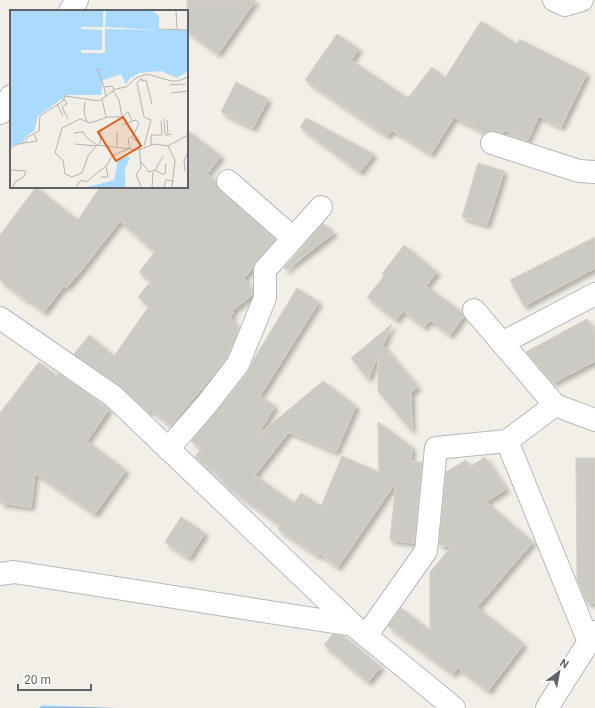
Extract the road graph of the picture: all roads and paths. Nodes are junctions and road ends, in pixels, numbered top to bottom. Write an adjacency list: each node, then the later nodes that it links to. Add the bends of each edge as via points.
1 (77, 0): 2 (street)
2 (71, 10)
3 (10, 97): 4 (street)
4 (0, 112)
5 (492, 143): 6 (street, via 579,171)
6 (595, 172)
7 (228, 181): 9 (street)
8 (321, 207): 9 (street)
9 (293, 238): 17 (street, via 265,270 265,298 238,364)
10 (594, 297): 13 (street)
11 (474, 310): 13 (street)
12 (0, 318): 17 (street, via 113,396)
13 (502, 342): 14 (street)
14 (555, 405): 15 (street); 16 (street)
15 (595, 420)
16 (507, 441): 19 (street, via 436,448 426,551); 20 (street)
17 (168, 449): 19 (street)
18 (0, 574): 19 (street, via 14,572)
19 (360, 630): 21 (street)
20 (592, 637): 22 (street)
21 (454, 708)
22 (547, 708)

